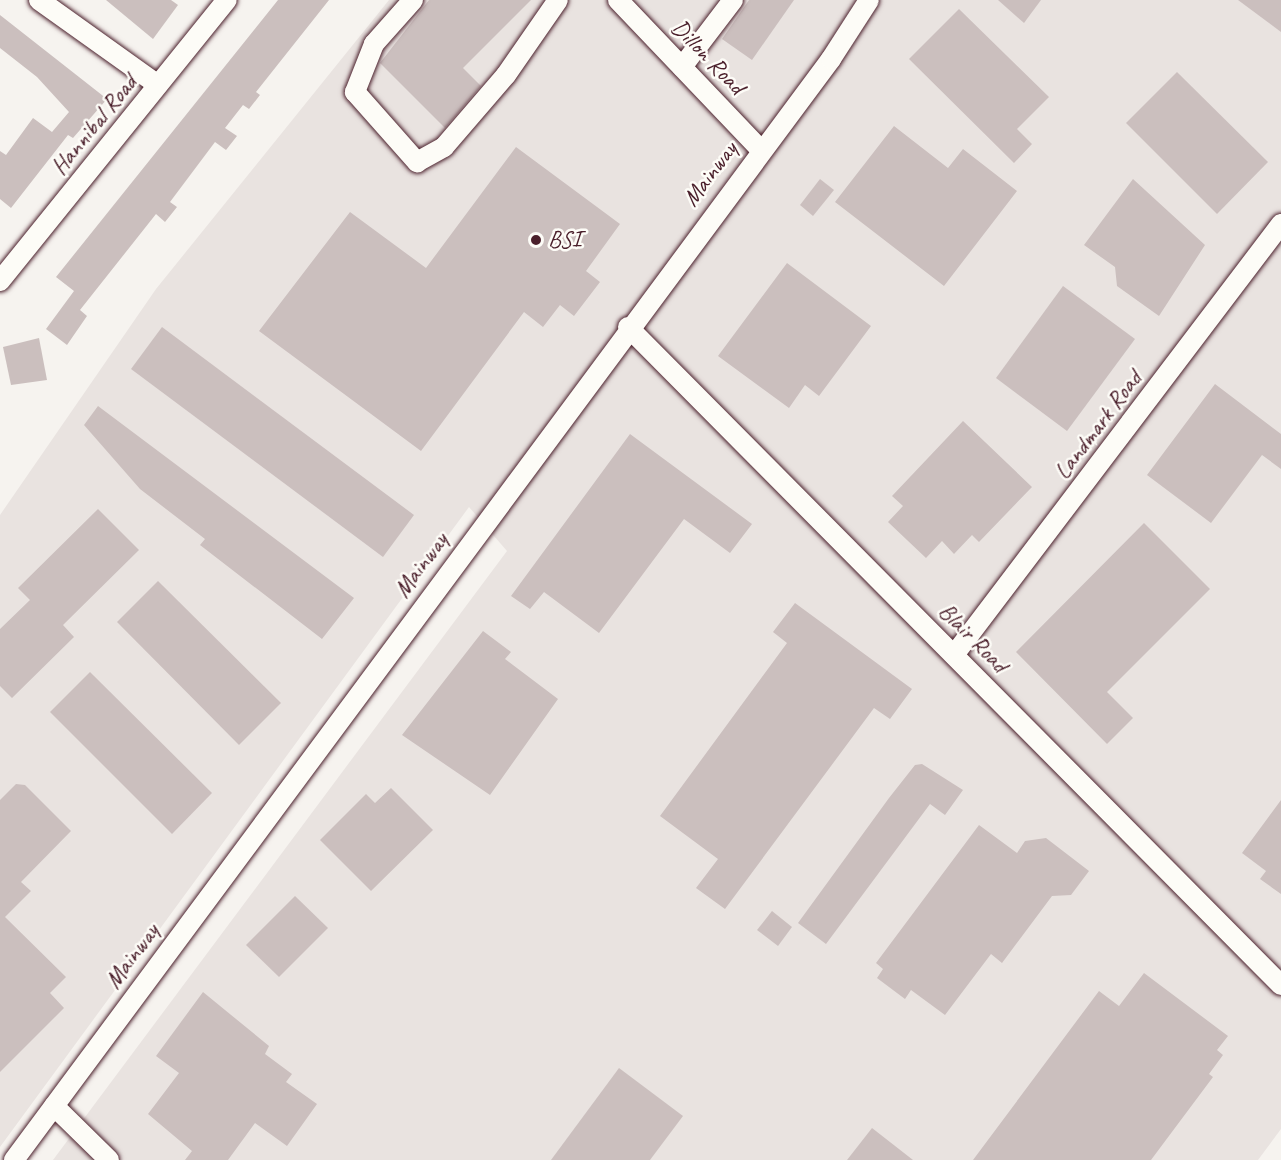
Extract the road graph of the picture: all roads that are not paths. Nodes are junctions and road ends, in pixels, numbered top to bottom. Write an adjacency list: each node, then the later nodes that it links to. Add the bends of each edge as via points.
1 (39, 0): 9 (street)
2 (227, 0): 9 (street, Hannibal Road)
3 (413, 0): 4 (street, via 374,44 355,92 417,162 444,147 506,75)
4 (558, 0)
5 (618, 0): 8 (street, Dillon Road)
6 (733, 0): 8 (street)
7 (865, 2): 10 (street, Mainway)
8 (682, 67): 10 (street, Dillon Road)
9 (158, 85): 12 (street, Hannibal Road)
10 (761, 150): 13 (street, Mainway)
11 (1281, 224): 14 (street, Landmark Road)
12 (0, 281)
13 (627, 327): 14 (street, Blair Road); 16 (street, Mainway)
14 (954, 655): 15 (street, Blair Road)
15 (1281, 985)
16 (54, 1106): 17 (street, Mainway); 18 (street)
17 (14, 1160)
18 (109, 1160)

